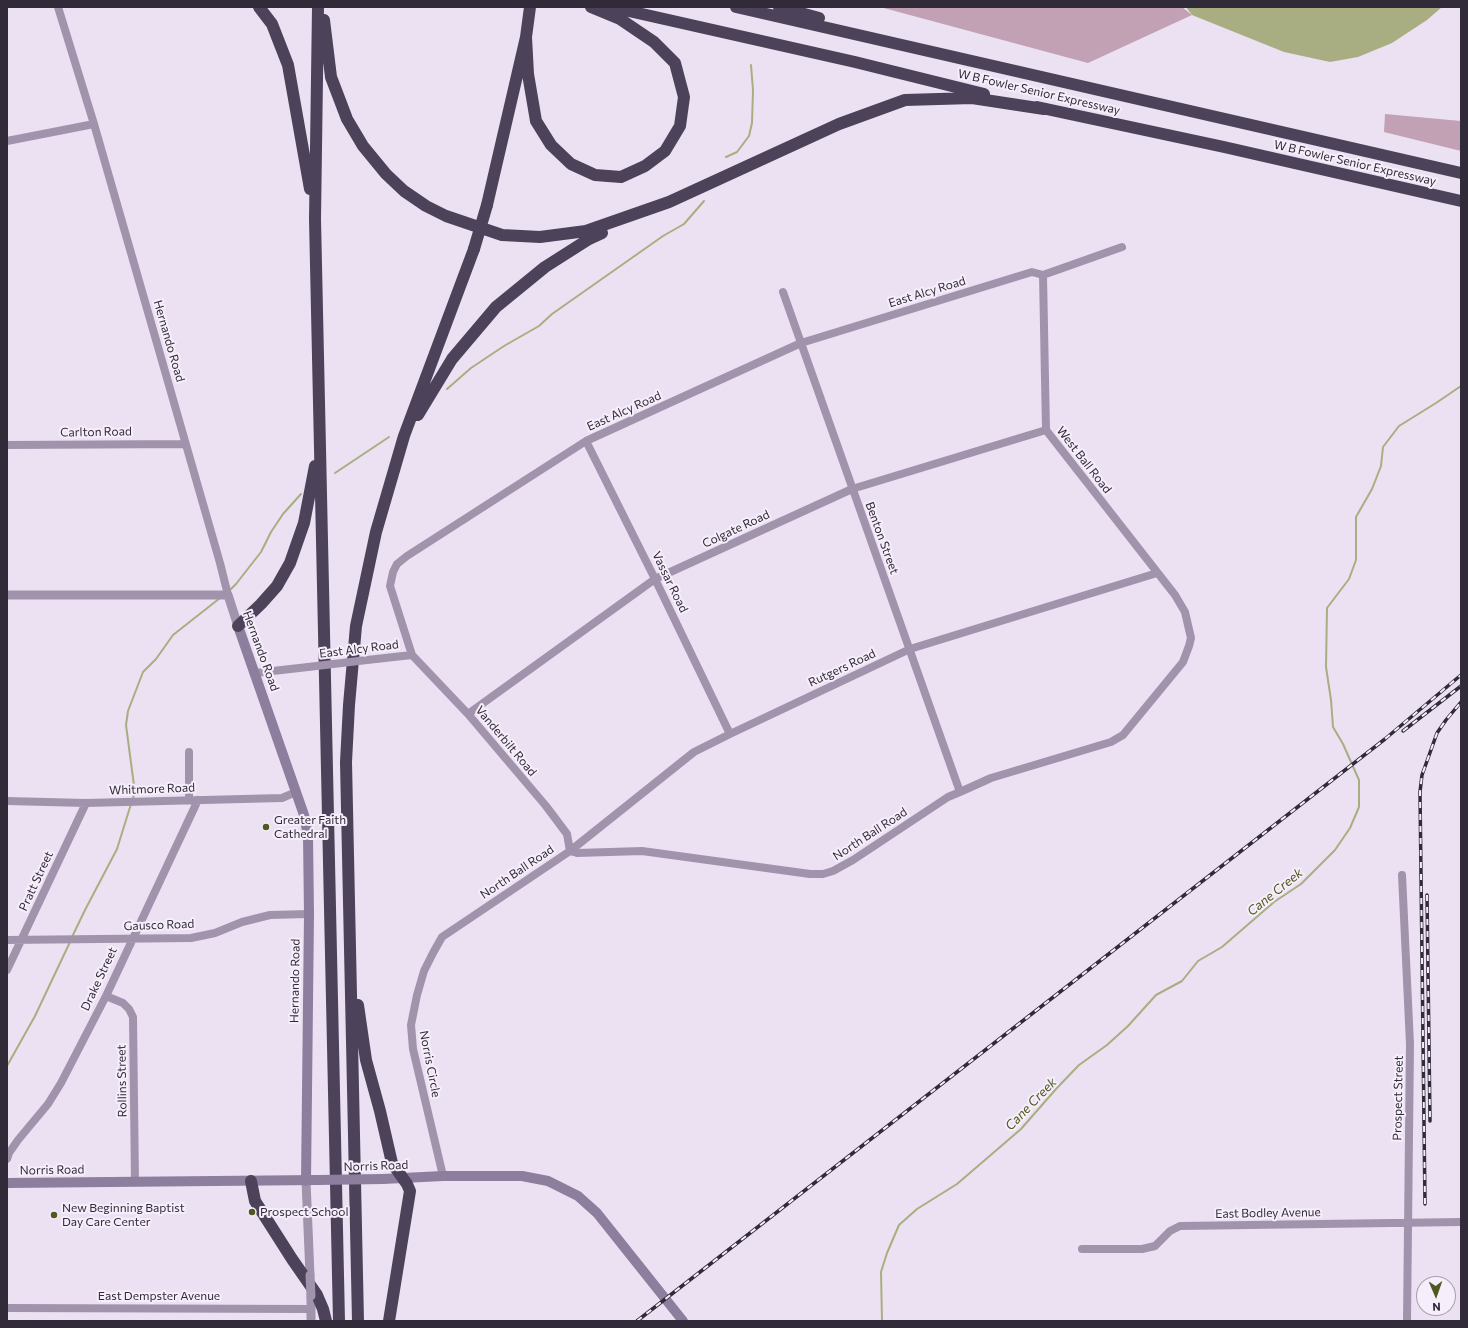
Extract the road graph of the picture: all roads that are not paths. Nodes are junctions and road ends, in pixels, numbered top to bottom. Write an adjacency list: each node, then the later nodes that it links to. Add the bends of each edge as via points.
1 (58, 7): 13 (street, Hernando Road)
2 (259, 7): 18 (highway, via 272,24 288,64)
3 (318, 7): 18 (highway)
4 (322, 7): 17 (highway, via 331,77 347,119 363,146 386,174 404,191 426,206 446,216 502,235 540,237 586,232)
5 (591, 7): 10 (highway, via 620,19 654,42 675,63 684,97 680,126 665,150 645,166 622,177 595,175 571,164 551,145 536,121 528,74)
6 (611, 7): 12 (highway, W B Fowler Senior Expressway)
7 (736, 7): 11 (highway, W B Fowler Senior Expressway)
8 (779, 7): 11 (highway, via 856,26)
9 (530, 10): 10 (highway)
10 (526, 37): 24 (highway, bridge, via 487,205 474,249)
11 (916, 48): 15 (highway, W B Fowler Senior Expressway)
12 (1044, 108): 16 (highway, W B Fowler Senior Expressway); 17 (highway, via 972,98 905,100 839,124)
13 (94, 124): 14 (street); 27 (street, Hernando Road)
14 (7, 141)
15 (1461, 173)
16 (1461, 202)
17 (648, 210): 24 (highway, via 589,239 551,263 496,307 452,359)
18 (315, 219): 25 (highway)
19 (1122, 247): 20 (street, East Alcy Road)
20 (1043, 275): 22 (street, East Alcy Road, via 1032,272); 23 (street, West Ball Road)
21 (783, 292): 22 (street, Benton Street)
22 (801, 343): 26 (street, East Alcy Road); 29 (street, Benton Street)
23 (1046, 430): 29 (street, Colgate Road); 30 (street, West Ball Road)
24 (404, 436): 56 (highway, via 376,532 356,626 346,762)
25 (319, 441): 34 (highway, via 304,523 293,557 277,586); 72 (highway)
26 (586, 441): 31 (street, Vassar Road); 37 (street, East Alcy Road, via 397,564 390,586)
27 (185, 444): 28 (street, Carlton Road); 33 (street, Hernando Road)
28 (7, 445)
29 (852, 489): 31 (street, Colgate Road); 36 (street, Benton Street)
30 (1157, 573): 35 (street, West Ball Road, via 1176,595 1185,612); 36 (street, Rutgers Road)
31 (655, 580): 39 (street, Colgate Road); 40 (street, Vassar Road)
32 (7, 595): 33 (street)
33 (228, 595): 34 (street, Hernando Road)
34 (238, 626): 38 (main road, Hernando Road)
35 (1190, 630): 43 (street, North Ball Road, via 1191,638 1183,662 1123,735 1111,742 991,778)
36 (910, 649): 40 (street, Rutgers Road); 43 (street, Benton Street)
37 (412, 654): 38 (street, East Alcy Road, bridge); 39 (street, Vanderbilt Road)
38 (255, 673): 42 (main road, Hernando Road)
39 (468, 714): 48 (street, Vanderbilt Road, via 567,834)
40 (730, 734): 48 (street, Rutgers Road, via 694,752)
41 (189, 752): 44 (street)
42 (296, 792): 45 (street, Whitmore Road, via 282,798); 50 (main road, Hernando Road, via 308,836)
43 (960, 792): 48 (street, North Ball Road, via 948,797 853,860 823,874 642,851)
44 (189, 800): 45 (street, Whitmore Road); 47 (street, Whitmore Road)
45 (198, 800): 52 (street, Drake Street)
46 (7, 801): 47 (street, Whitmore Road)
47 (86, 803): 54 (street, Pratt Street)
48 (570, 851): 51 (street, North Ball Road)
49 (1402, 875): 66 (street, Prospect Street, via 1410,1044)
50 (309, 914): 52 (street, Gausco Road, via 270,915 191,938); 62 (main road, Hernando Road)
51 (442, 937): 59 (street, Norris Circle, via 424,971 411,1026 413,1049)
52 (132, 938): 54 (street, Gausco Road); 57 (street, Drake Street)
53 (7, 940): 54 (street, Gausco Road)
54 (22, 940): 55 (street, Pratt Street)
55 (7, 970)
56 (351, 971): 60 (highway, via 366,1060 392,1163); 73 (highway)
57 (106, 996): 58 (street, Drake Street, via 61,1083 48,1104 18,1140); 63 (street, Rollins Street, via 123,1003 133,1016)
58 (7, 1159)
59 (443, 1176): 60 (main road, Norris Road); 75 (main road, Norris Road, via 522,1176 548,1181 578,1196 597,1213)
60 (403, 1178): 62 (main road, Norris Road, bridge); 74 (highway, via 410,1191)
61 (251, 1181): 62 (main road, Norris Road); 63 (main road, Norris Road); 71 (highway, via 255,1201 317,1295)
62 (306, 1181): 69 (street, Hernando Road, bridge)
63 (135, 1182): 64 (main road, Norris Road)
64 (7, 1183)
65 (1461, 1222): 66 (street, East Bodley Avenue)
66 (1408, 1223): 67 (street, East Bodley Avenue, via 1180,1226 1170,1231 1155,1246 1142,1249); 76 (street, Prospect Street)
67 (1082, 1249)
68 (7, 1308): 69 (street, East Dempster Avenue)
69 (311, 1309): 70 (street, Hernando Road)
70 (311, 1321)
71 (326, 1321)
72 (338, 1321)
73 (358, 1321)
74 (389, 1321)
75 (683, 1321)
76 (1407, 1321)

